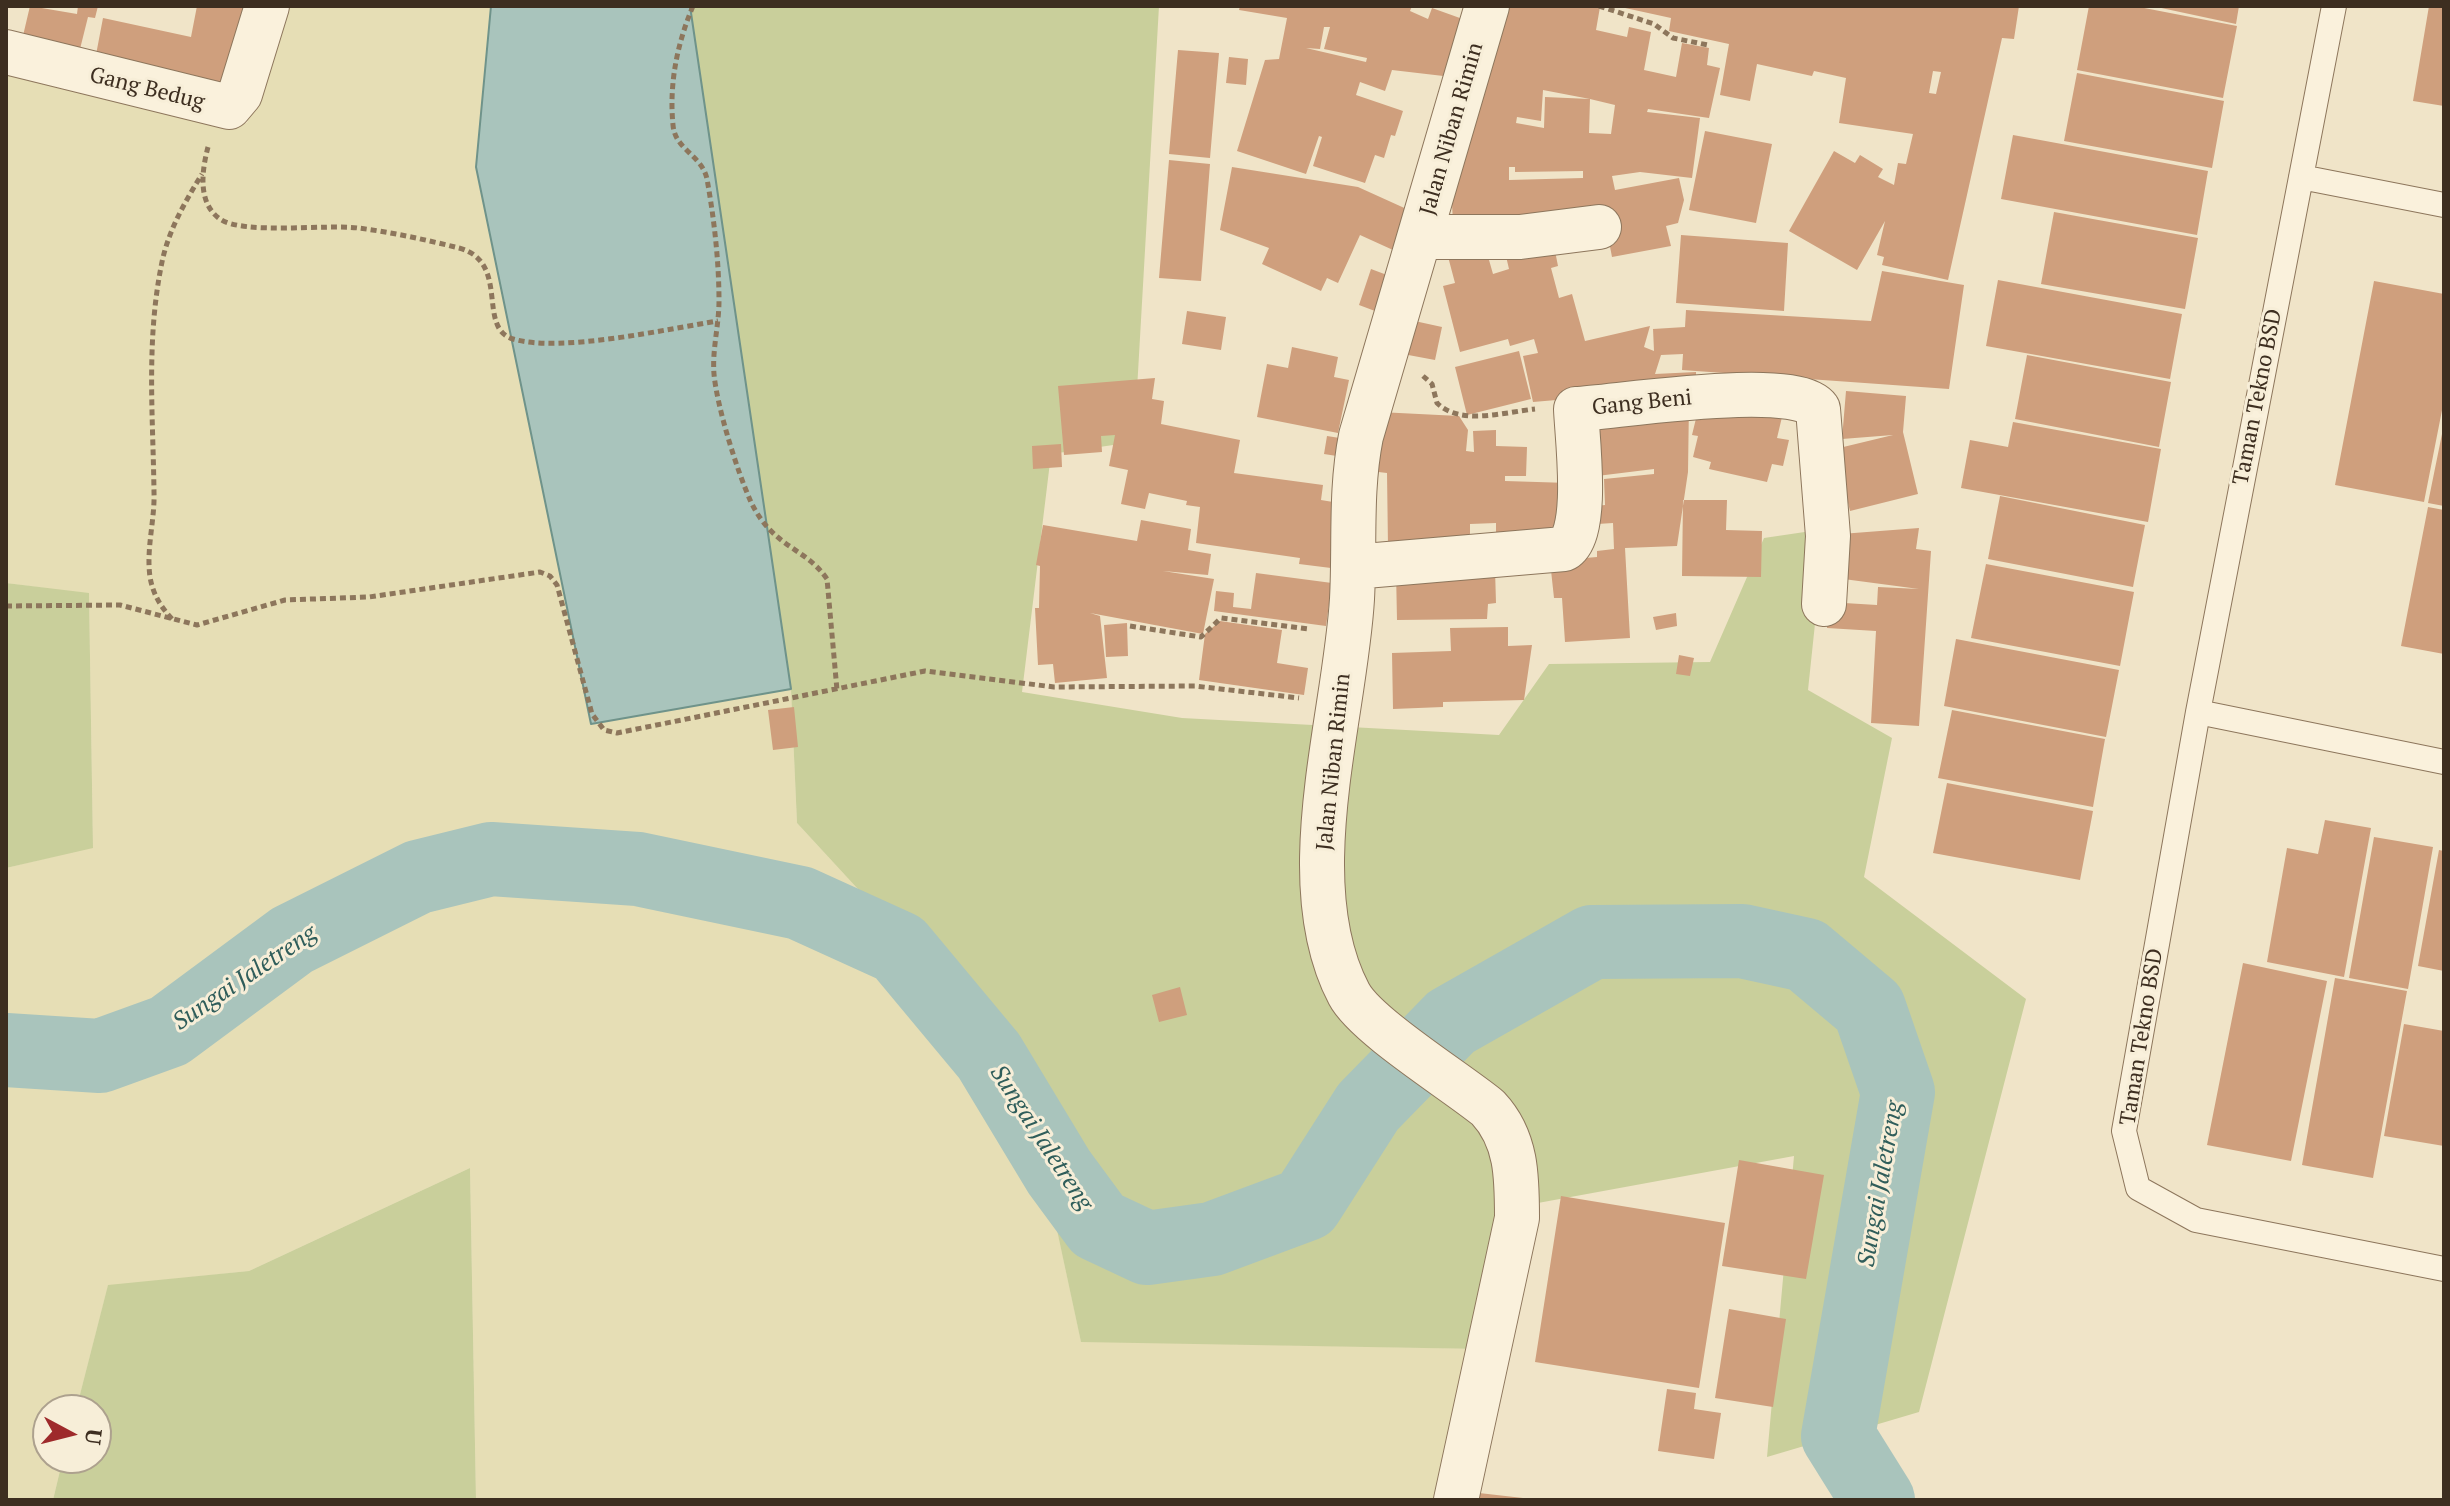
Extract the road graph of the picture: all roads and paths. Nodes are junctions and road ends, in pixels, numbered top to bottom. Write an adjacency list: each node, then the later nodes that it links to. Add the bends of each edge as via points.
1 (267, 6): 8 (street, Gang Bedug, via 240,94 234,104)
2 (693, 6): 14 (path, via 676,54 673,126 678,143 698,160 706,176)
3 (1487, 6): 13 (street, Jalan Niban Rimin)
4 (1599, 6): 6 (path, via 1654,24 1673,38)
5 (2334, 6): 10 (lane, Taman Tekno BSD)
6 (1708, 45)
7 (6, 52): 8 (street, Gang Bedug)
8 (222, 108): 9 (path)
9 (203, 173): 14 (path, via 210,209 234,225 359,228 472,252 488,271 497,324 510,338 587,340); 20 (path, via 184,201 168,241 152,351 150,576 156,600)
10 (2301, 177): 11 (lane); 25 (lane, Taman Tekno BSD)
11 (2444, 205)
12 (1599, 227): 13 (street, via 1520,237)
13 (1421, 237): 15 (street, Jalan Niban Rimin)
14 (718, 321): 23 (path, via 714,375 739,473 771,535 827,579)
15 (1380, 363): 16 (path, via 1429,379 1437,403 1450,412 1468,416); 17 (street, Jalan Niban Rimin, via 1356,458)
16 (1576, 409): 17 (street, Gang Beni, via 1580,491 1570,546); 18 (street, Gang Beni, via 1724,394 1798,399 1817,406 1828,536)
17 (1353, 567): 22 (street, Jalan Niban Rimin)
18 (1824, 604)
19 (6, 606): 20 (path, via 120,605)
20 (173, 620): 23 (path, via 197,625 285,600 369,597 540,572 557,585 592,714 608,732)
21 (1130, 626): 22 (path, via 1201,637 1221,618)
22 (1348, 634): 24 (street, Jalan Niban Rimin)
23 (837, 690): 24 (path, via 925,671 1054,687 1195,686)
24 (1338, 703): 28 (street, Jalan Niban Rimin, via 1324,826 1326,902 1337,962 1349,993 1367,1017 1453,1079 1503,1124 1517,1179 1517,1218)
25 (2198, 712): 26 (lane); 27 (lane, Taman Tekno BSD, via 2124,1131 2138,1188 2196,1220)
26 (2444, 762)
27 (2444, 1269)
28 (1456, 1500)

